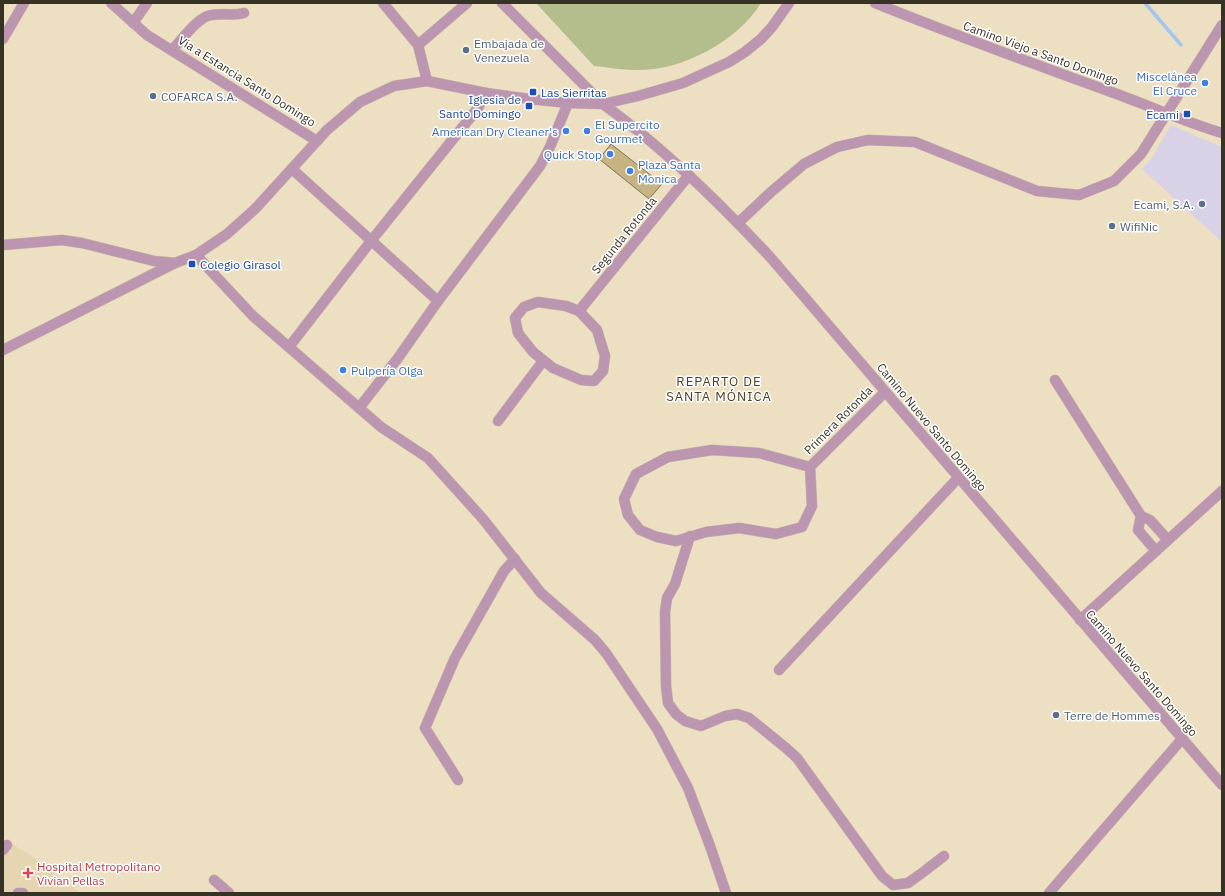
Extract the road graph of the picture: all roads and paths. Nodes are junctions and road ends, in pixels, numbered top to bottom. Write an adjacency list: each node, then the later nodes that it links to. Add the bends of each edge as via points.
1 (24, 3): 12 (street)
2 (111, 3): 10 (street, Via a Estancia Santo Domingo)
3 (148, 3): 10 (street)
4 (383, 3): 13 (street)
5 (467, 3): 13 (street)
6 (502, 3): 18 (street, Camino Nuevo Santo Domingo)
7 (789, 3): 18 (street, via 761,39 729,62 683,82)
8 (875, 3): 19 (street, Camino Viejo a Santo Domingo)
9 (244, 13): 14 (street, via 214,14 205,17)
10 (133, 22): 14 (street, Via a Estancia Santo Domingo, via 147,35)
11 (1222, 25): 19 (street)
12 (3, 39)
13 (418, 45): 15 (street)
14 (172, 50): 21 (street, Via a Estancia Santo Domingo)
15 (427, 81): 16 (street, Via a Estancia Santo Domingo); 21 (street, Via a Estancia Santo Domingo, via 394,86 360,102)
16 (486, 93): 17 (street, Via a Estancia Santo Domingo); 25 (street, via 478,108)
17 (568, 103): 18 (street, Via a Estancia Santo Domingo); 29 (street, via 540,166)
18 (603, 104): 23 (street, Camino Nuevo Santo Domingo)
19 (1167, 113): 20 (street, Camino Viejo a Santo Domingo); 24 (street, via 1141,154 1114,181 1080,195 1037,191 915,142 868,140 837,147 804,164)
20 (1222, 133)
21 (317, 141): 22 (street)
22 (292, 169): 25 (street); 27 (street, via 255,209 227,234)
23 (689, 175): 24 (street, Camino Nuevo Santo Domingo); 30 (street, Segunda Rotonda)
24 (738, 223): 35 (street, Camino Nuevo Santo Domingo)
25 (371, 242): 29 (street); 31 (street)
26 (3, 245): 28 (street, via 62,240 82,242 154,261)
27 (196, 255): 28 (street); 31 (street, via 253,316)
28 (175, 262): 32 (street)
29 (438, 301): 36 (street)
30 (579, 311): 33 (street, via 566,306 538,302 524,307 515,318 518,333 532,352); 33 (street, via 597,330 605,356 603,371 594,381 581,380 553,368)
31 (289, 347): 36 (street)
32 (3, 350)
33 (544, 361): 37 (street)
34 (1055, 380): 41 (street)
35 (885, 392): 38 (street, Primera Rotonda); 39 (street, Camino Nuevo Santo Domingo)
36 (359, 408): 45 (street, via 381,427 428,458)
37 (498, 421)
38 (810, 467): 42 (street, Primera Rotonda, via 812,506 802,526 776,534 739,528); 42 (street, Primera Rotonda, via 759,453 712,450 668,457 636,474 624,499 628,515 640,530 676,541)
39 (958, 478): 46 (street, Camino Nuevo Santo Domingo); 47 (street)
40 (1222, 491): 43 (street)
41 (1140, 516): 43 (street, via 1150,520); 44 (street, via 1138,530)
42 (690, 536): 51 (street, via 675,584 667,598 665,612 666,686 668,703 676,714 685,721 701,726 737,714 749,718 797,758 882,876 894,885 908,882)
43 (1168, 540): 44 (street)
44 (1156, 551): 46 (street)
45 (515, 559): 49 (street, via 504,570 455,658 425,728); 56 (street, via 541,593 595,640 606,653 657,730 688,788)
46 (1080, 620): 48 (street, Camino Nuevo Santo Domingo)
47 (779, 670)
48 (1182, 739): 50 (street, Camino Nuevo Santo Domingo); 57 (street)
49 (458, 780)
50 (1222, 785)
51 (944, 856)
52 (214, 880): 55 (street)
53 (18, 893): 54 (street)
54 (23, 893)
55 (228, 893)
56 (726, 893)
57 (1049, 893)

